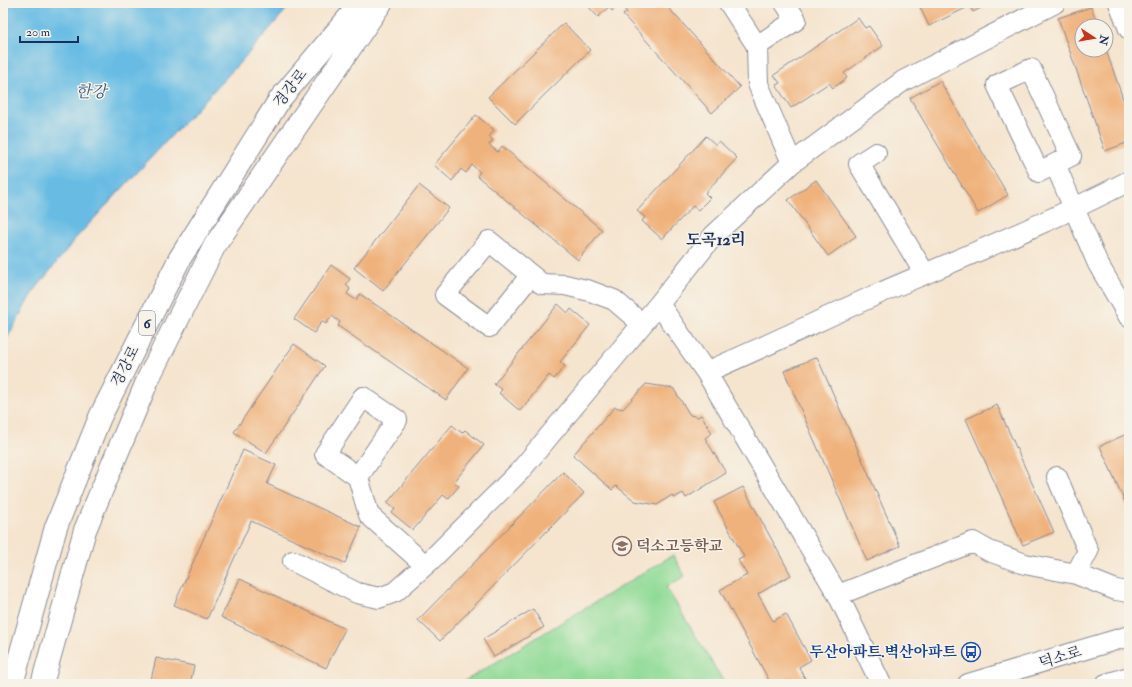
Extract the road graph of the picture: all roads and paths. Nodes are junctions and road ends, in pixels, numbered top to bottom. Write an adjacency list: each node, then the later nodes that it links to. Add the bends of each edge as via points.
1 (360, 3): 29 (main road, 경강로 / 6, via 280,99 180,258 100,417 56,526)
2 (381, 3): 30 (main road, 경강로 / 6, via 215,245 149,377 85,530)
3 (729, 3): 8 (street)
4 (785, 3): 8 (street, via 796,20)
5 (1055, 3): 10 (street, via 903,81)
6 (1119, 3): 7 (street)
7 (1129, 29)
8 (757, 46): 10 (street, via 758,84)
9 (876, 153): 14 (street, via 859,164)
10 (792, 163): 16 (street, via 714,235)
11 (1055, 164): 11 (street, via 1039,172 997,85 1031,69 1070,156); 13 (street)
12 (1129, 181): 13 (street)
13 (1075, 209): 14 (street); 17 (street, via 1098,264)
14 (925, 274): 19 (street)
15 (542, 284): 15 (street, via 531,275 489,327 445,295 489,241); 18 (street, via 565,285 614,300)
16 (659, 304): 18 (street); 19 (street)
17 (1129, 317)
18 (642, 324): 23 (street, via 520,471)
19 (706, 372): 26 (street)
20 (1057, 477): 24 (street, via 1088,551)
21 (358, 478): 23 (street, via 368,515)
22 (293, 561): 23 (street, via 357,593 379,598 395,592)
23 (425, 565)
24 (1076, 574): 25 (street, via 1116,590); 26 (street, via 1025,564 989,551 973,542)
25 (1129, 592)
26 (838, 595): 31 (street)
27 (1129, 636): 32 (street, 덕소로)
28 (1129, 677): 33 (street)
29 (12, 684)
30 (42, 684)
31 (881, 684)
32 (968, 684)
33 (1106, 684)

